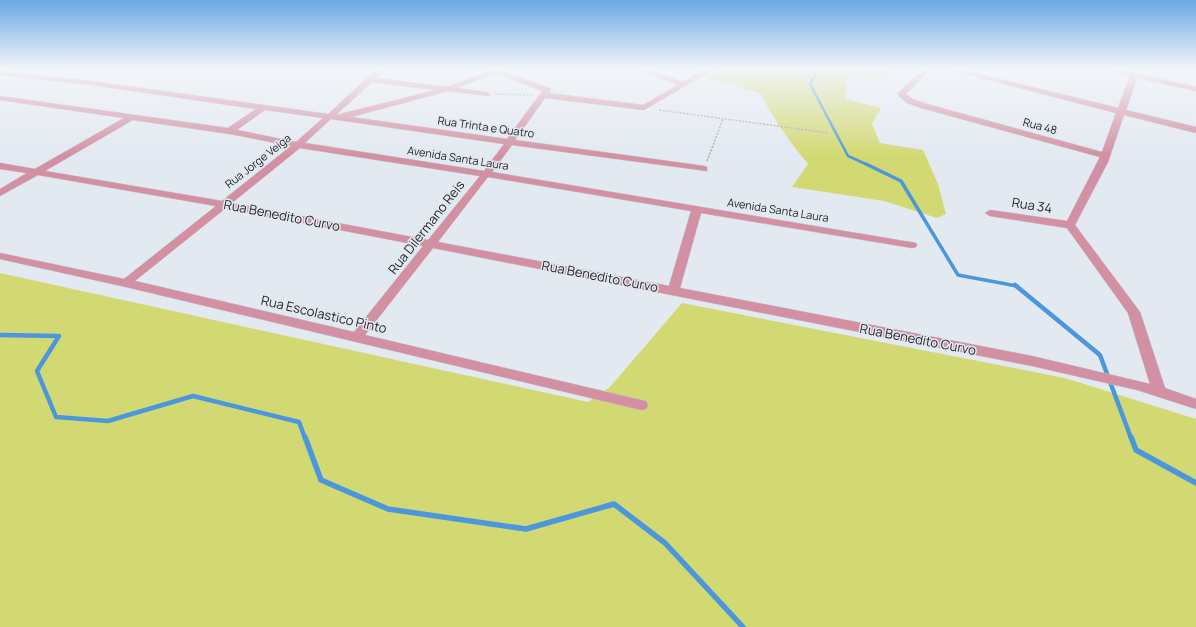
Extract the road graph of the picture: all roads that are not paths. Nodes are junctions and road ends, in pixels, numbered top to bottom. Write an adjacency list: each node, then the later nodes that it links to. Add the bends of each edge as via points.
1 (190, 97): 11 (street, Rua Trinta e Quatro)
2 (353, 97): 14 (street, Rua Jorge Veiga)
3 (416, 97): 14 (street)
4 (541, 97): 17 (street, Rua Dilermano Reis)
5 (561, 97): 6 (street, via 644,108)
6 (663, 97)
7 (905, 97): 19 (street, Rua 48, via 924,106)
8 (1061, 97): 12 (street)
9 (1126, 97): 12 (street)
10 (0, 98): 13 (street, Avenida Santa Laura)
11 (264, 108): 14 (street, Rua Trinta e Quatro); 16 (street)
12 (1120, 112): 15 (street); 19 (street)
13 (132, 117): 16 (street, Avenida Santa Laura); 22 (street)
14 (334, 118): 17 (street, Rua Trinta e Quatro); 18 (street, Rua Jorge Veiga)
15 (1196, 130)
16 (230, 132): 18 (street, Avenida Santa Laura)
17 (510, 143): 21 (street, Rua Trinta e Quatro); 23 (street, Rua Dilermano Reis)
18 (298, 145): 23 (street, Avenida Santa Laura); 25 (street, Rua Jorge Veiga)
19 (1105, 155): 28 (street)
20 (0, 166): 22 (street, Rua Benedito Curvo)
21 (704, 169)
22 (37, 172): 24 (street); 25 (street, Rua Benedito Curvo)
23 (486, 174): 26 (street, Avenida Santa Laura); 29 (street, Rua Dilermano Reis)
24 (0, 193)
25 (223, 204): 29 (street, Rua Benedito Curvo); 32 (street, Rua Jorge Veiga)
26 (697, 209): 30 (street, Avenida Santa Laura); 33 (street)
27 (990, 213): 28 (street, Rua 34)
28 (1070, 225): 35 (street, via 1134,312)
29 (430, 244): 33 (street, Rua Benedito Curvo); 34 (street, Rua Dilermano Reis)
30 (912, 245)
31 (0, 256): 32 (street, Rua Escolastico Pinto)
32 (126, 283): 34 (street, Rua Escolastico Pinto)
33 (673, 291): 35 (street, Rua Benedito Curvo, via 1084,373)
34 (357, 338): 37 (street, Rua Escolastico Pinto)
35 (1159, 392): 36 (street, Rua Benedito Curvo)
36 (1196, 404)
37 (641, 405)

